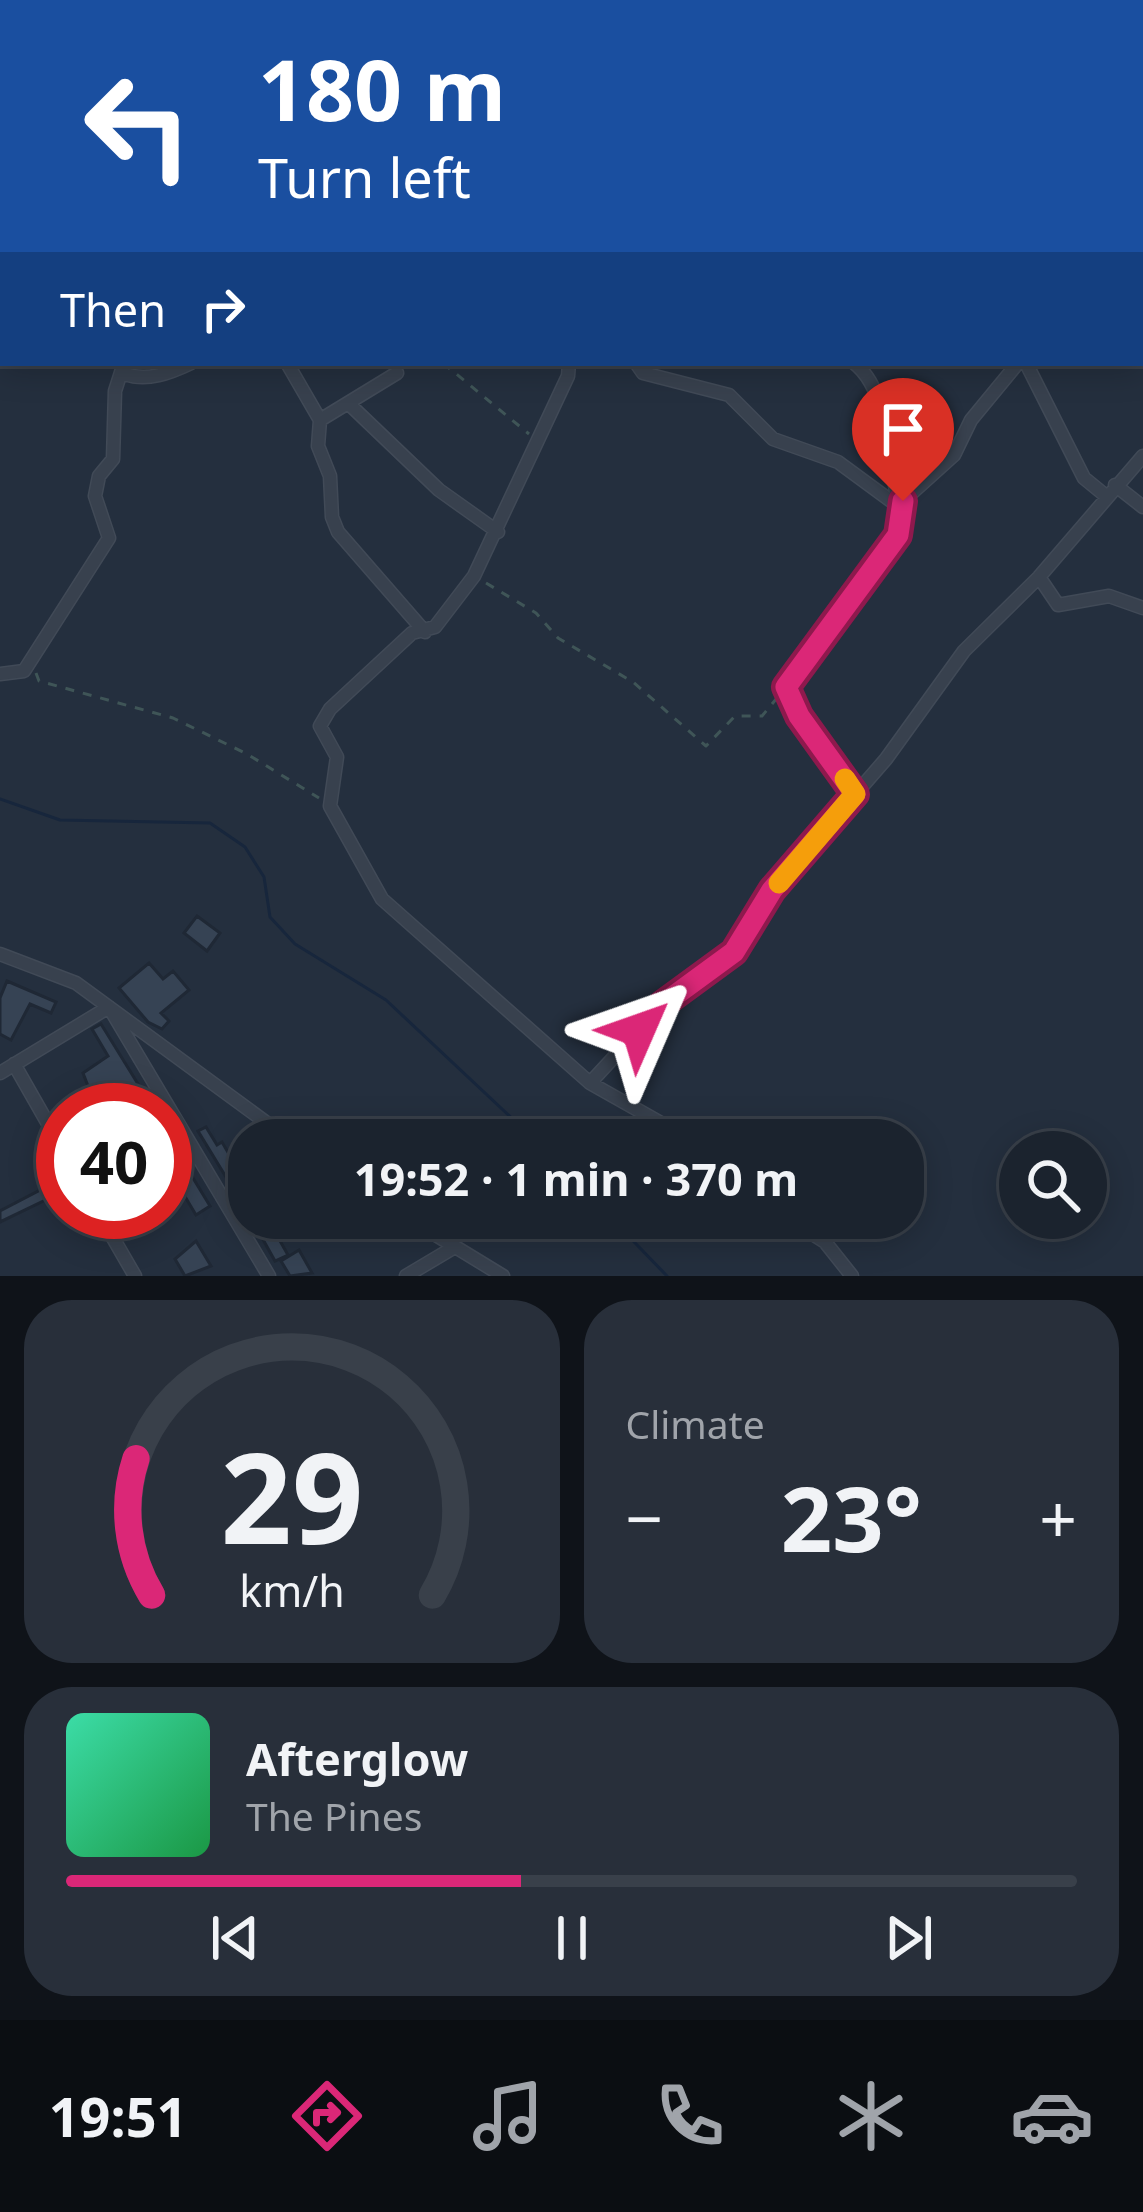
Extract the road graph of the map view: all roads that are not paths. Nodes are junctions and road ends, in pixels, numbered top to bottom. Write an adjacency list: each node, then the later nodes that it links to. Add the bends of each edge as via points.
1 (182, 366): 8 (street, via 154,376)
2 (289, 366): 11 (street)
3 (568, 366): 16 (street)
4 (638, 366): 14 (street, via 729,395 773,439 838,462)
5 (858, 366): 14 (street, via 878,401)
6 (1019, 366): 14 (street, via 970,420 954,454)
7 (1024, 366): 13 (street, via 1084,478)
8 (124, 369): 20 (street, via 109,464 95,496 110,538 24,671)
9 (397, 373): 10 (street)
10 (348, 403): 11 (street); 16 (street, via 439,490)
11 (320, 421): 19 (street, via 338,532)
12 (1143, 456): 13 (street)
13 (1111, 490): 15 (street); 17 (street)
14 (903, 505): 21 (street, via 898,535 786,687)
15 (1143, 507)
16 (498, 532): 19 (street, via 474,576)
17 (1039, 577): 18 (street, via 1058,605 1109,596); 21 (street, via 964,651)
18 (1143, 608)
19 (424, 632): 26 (street, via 412,633 320,726 337,758 330,806 382,899)
20 (0, 674)
21 (855, 794): 26 (street, via 772,890 734,952 663,1004)
22 (0, 954): 23 (street, via 76,982)
23 (109, 1007): 24 (street); 28 (street); 35 (street)
24 (14, 1064): 25 (street); 27 (street)
25 (0, 1073)
26 (590, 1083): 29 (street)
27 (36, 1103)
28 (261, 1119)
29 (654, 1119)
30 (114, 1239): 34 (street)
31 (440, 1239): 33 (street)
32 (820, 1239): 38 (street)
33 (453, 1248): 36 (street); 37 (street)
34 (135, 1276)
35 (269, 1276)
36 (406, 1276)
37 (502, 1276)
38 (852, 1276)

